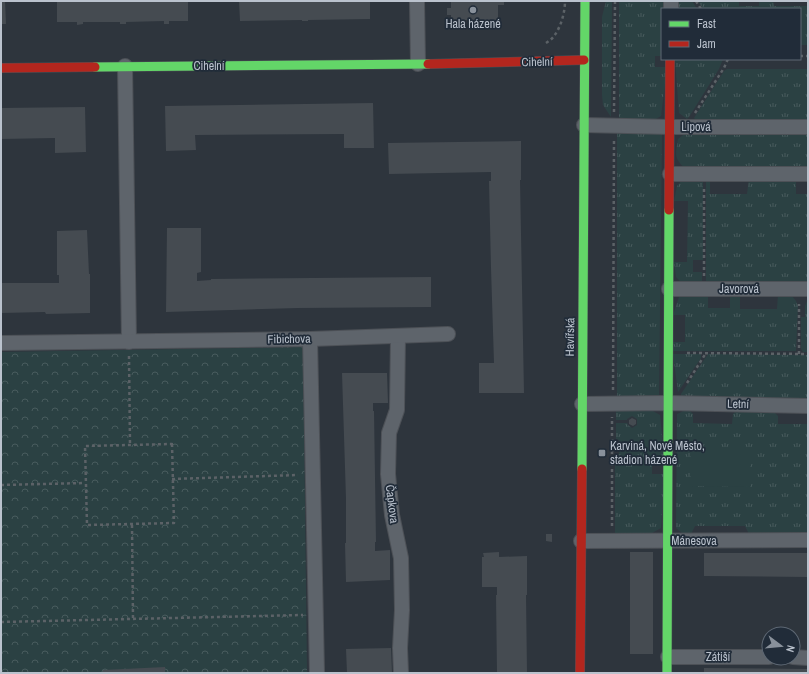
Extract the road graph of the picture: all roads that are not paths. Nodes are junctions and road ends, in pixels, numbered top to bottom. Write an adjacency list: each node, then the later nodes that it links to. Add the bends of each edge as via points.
1 (417, 1): 5 (street)
2 (585, 1): 3 (street, Havířská)
3 (584, 60): 5 (street, Cihelní); 8 (street, Havířská)
4 (670, 60): 9 (street)
5 (418, 64): 6 (street, Cihelní)
6 (125, 66): 7 (street, Cihelní); 18 (street)
7 (1, 68)
8 (584, 125): 9 (street, Lipová); 21 (street, Havířská)
9 (670, 127): 10 (street, Lipová); 11 (street)
10 (808, 127)
11 (670, 174): 12 (street); 13 (street)
12 (808, 174)
13 (669, 289): 14 (street, Javorová); 20 (street)
14 (804, 289)
15 (448, 334): 16 (street, Fibichova)
16 (398, 336): 17 (street, Fibichova); 29 (street, Čapkova, via 397,410 389,433 388,474 392,515 401,558)
17 (310, 339): 18 (street, Fibichova); 28 (street)
18 (128, 342): 19 (street, Fibichova)
19 (1, 343)
20 (668, 403): 21 (street, Letní); 22 (street, Letní); 25 (street)
21 (582, 404): 24 (street, Havířská)
22 (808, 406)
23 (808, 540): 25 (street, Mánesova)
24 (581, 541): 25 (street, Mánesova); 30 (street, Havířská)
25 (668, 541): 26 (street)
26 (668, 656): 27 (street, Zátiší); 31 (street)
27 (761, 657)
28 (317, 673)
29 (401, 673)
30 (580, 673)
31 (667, 673)

